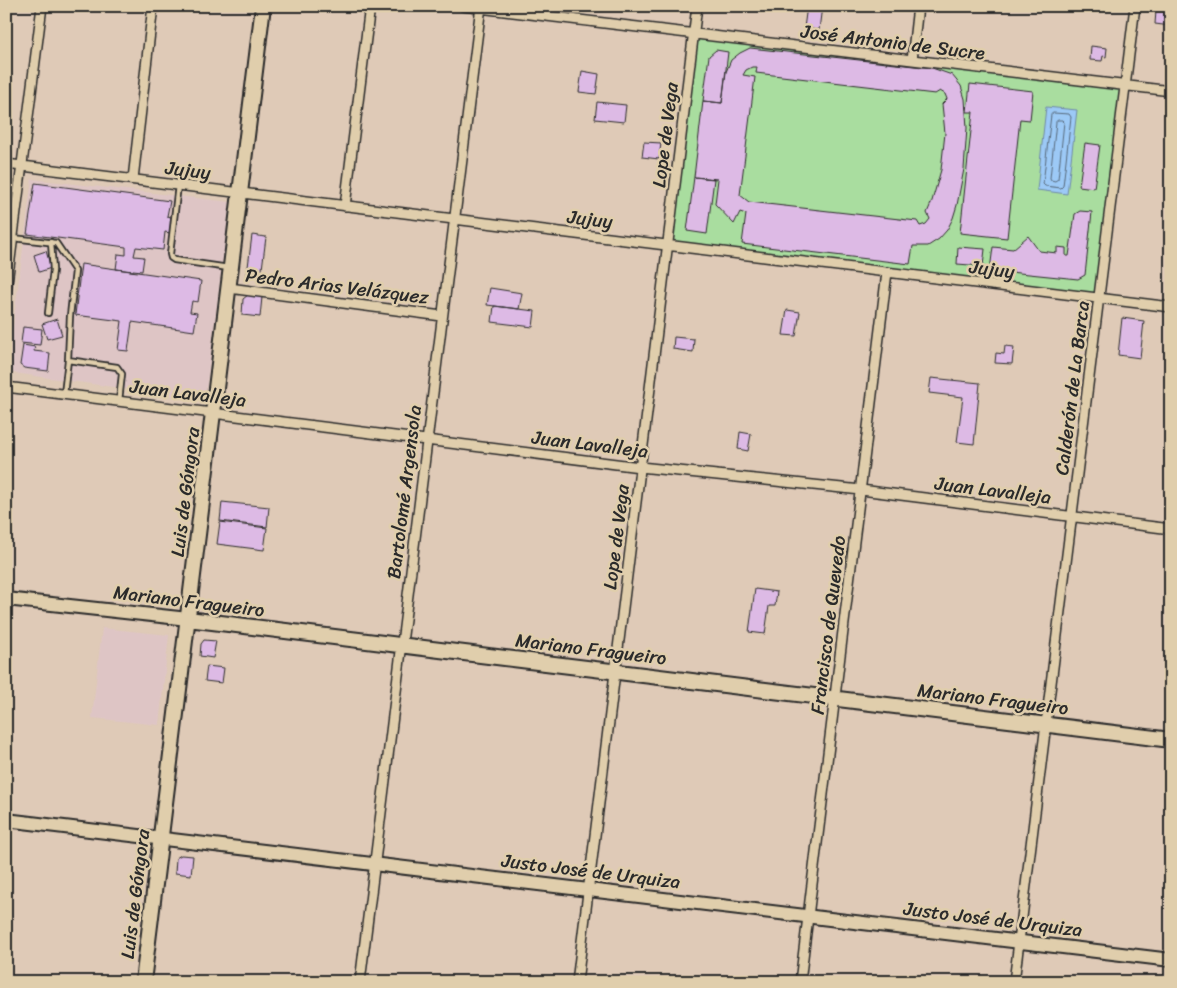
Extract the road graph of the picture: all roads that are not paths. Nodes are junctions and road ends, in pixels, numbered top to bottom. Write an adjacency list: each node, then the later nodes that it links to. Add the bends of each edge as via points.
1 (42, 6): 15 (street)
2 (153, 6): 16 (street)
3 (263, 6): 18 (main road, Luis de Góngora)
4 (370, 6): 19 (street)
5 (463, 6): 9 (street, José Antonio de Sucre)
6 (697, 6): 10 (street, Lope de Vega)
7 (918, 6): 11 (street)
8 (1135, 6): 12 (street, Calderón de La Barca)
9 (481, 7): 10 (street, José Antonio de Sucre); 20 (street, Bartolomé Argensola)
10 (694, 34): 11 (street, José Antonio de Sucre); 23 (street, Lope de Vega)
11 (912, 60): 12 (street, José Antonio de Sucre)
12 (1126, 86): 13 (street, José Antonio de Sucre); 28 (street, Calderón de La Barca)
13 (1171, 91)
14 (6, 164): 15 (street, Jujuy)
15 (22, 166): 16 (street, Jujuy); 21 (street)
16 (133, 180): 17 (street, Jujuy)
17 (178, 185): 18 (street, Jujuy); 24 (lane, via 171,258)
18 (240, 193): 19 (street, Jujuy); 24 (main road, Luis de Góngora)
19 (345, 206): 20 (street, Jujuy)
20 (454, 219): 23 (street, Jujuy); 31 (street, Bartolomé Argensola)
21 (13, 238): 22 (lane); 27 (street)
22 (51, 242): 30 (lane, via 53,270); 32 (lane, via 58,245 75,271)
23 (668, 245): 25 (street, Jujuy); 38 (street, Lope de Vega)
24 (231, 269): 26 (main road, Luis de Góngora)
25 (887, 272): 28 (street, Jujuy); 39 (street, Francisco de Quevedo)
26 (229, 288): 31 (street, Pedro Arias Velázquez); 36 (main road, Luis de Góngora)
27 (6, 291)
28 (1099, 298): 29 (street, Jujuy); 40 (street, Calderón de La Barca)
29 (1171, 307)
30 (48, 313)
31 (442, 316): 37 (street, Bartolomé Argensola)
32 (68, 360): 34 (lane); 35 (lane, via 118,367 122,374)
33 (6, 387): 34 (street, Juan Lavalleja)
34 (64, 394): 35 (street, Juan Lavalleja)
35 (119, 401): 36 (street, Juan Lavalleja)
36 (214, 413): 37 (street, Juan Lavalleja); 43 (main road, Luis de Góngora)
37 (427, 440): 38 (street, Juan Lavalleja); 44 (street, Bartolomé Argensola)
38 (640, 467): 39 (street, Juan Lavalleja); 45 (street, Lope de Vega)
39 (861, 490): 40 (street, Juan Lavalleja); 46 (street, Francisco de Quevedo)
40 (1072, 516): 41 (street, Juan Lavalleja); 47 (street, Calderón de La Barca)
41 (1171, 529)
42 (6, 599): 43 (street, Mariano Fragueiro)
43 (188, 619): 44 (main road, Mariano Fragueiro); 50 (main road, Luis de Góngora)
44 (401, 645): 45 (main road, Mariano Fragueiro); 51 (street, Bartolomé Argensola)
45 (615, 671): 46 (main road, Mariano Fragueiro); 52 (street, Lope de Vega)
46 (835, 699): 47 (main road, Mariano Fragueiro); 53 (street, Francisco de Quevedo)
47 (1046, 724): 48 (main road, Mariano Fragueiro); 54 (street, Calderón de La Barca)
48 (1171, 740)
49 (6, 820): 50 (street, Justo José de Urquiza)
50 (161, 838): 51 (street, Justo José de Urquiza); 56 (main road, Luis de Góngora)
51 (375, 864): 52 (street, Justo José de Urquiza); 57 (street, Bartolomé Argensola)
52 (588, 890): 53 (street, Justo José de Urquiza); 58 (street, Lope de Vega)
53 (809, 916): 54 (street, Justo José de Urquiza); 59 (street, Francisco de Quevedo)
54 (1019, 942): 55 (street, Justo José de Urquiza); 60 (street, Calderón de La Barca)
55 (1171, 960)
56 (143, 982)
57 (360, 982)
58 (577, 982)
59 (800, 982)
60 (1014, 982)

